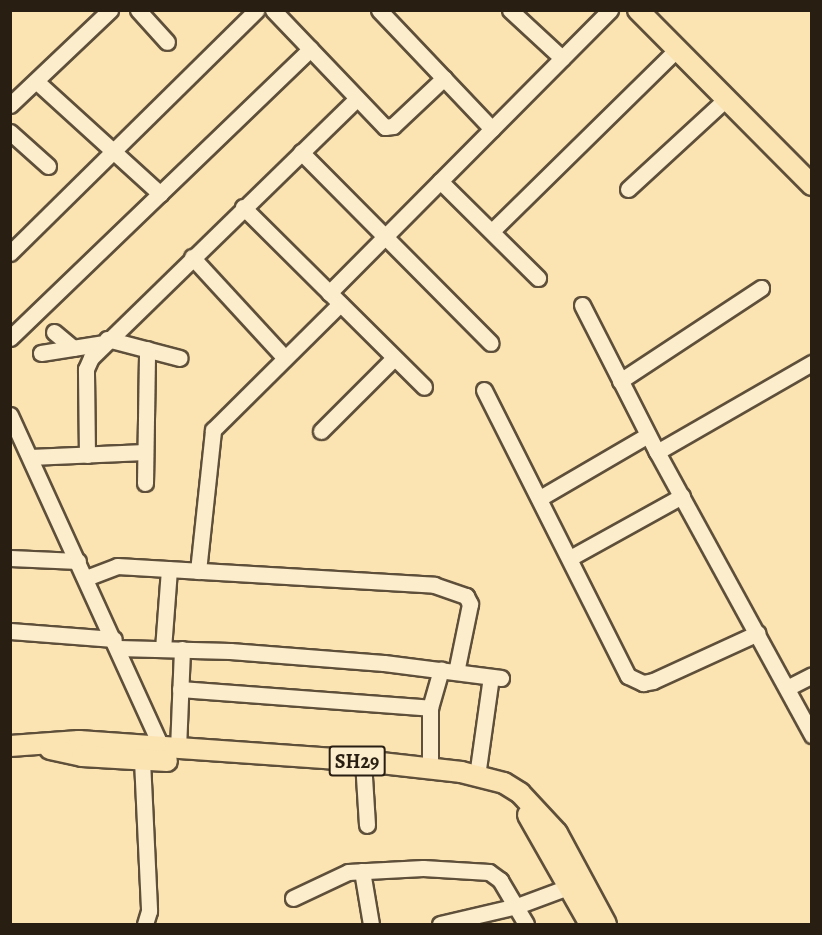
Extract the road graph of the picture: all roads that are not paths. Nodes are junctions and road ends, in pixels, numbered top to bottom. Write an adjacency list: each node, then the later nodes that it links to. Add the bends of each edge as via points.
1 (110, 10): 14 (street)
2 (138, 10): 9 (street)
3 (256, 10): 20 (street)
4 (273, 10): 10 (street)
5 (380, 10): 13 (street)
6 (510, 10): 12 (street)
7 (610, 10): 12 (street)
8 (638, 10): 11 (main road)
9 (167, 42)
10 (310, 49): 15 (street); 26 (street)
11 (677, 49): 16 (main road); 28 (street)
12 (562, 58): 18 (street)
13 (444, 78): 15 (street, via 393,126 380,124); 18 (street)
14 (36, 81): 17 (street); 20 (street)
15 (356, 99): 21 (street)
16 (726, 99): 24 (main road); 25 (street)
17 (10, 105)
18 (492, 129): 23 (street)
19 (10, 132): 22 (street)
20 (113, 151): 26 (street); 30 (street)
21 (301, 152): 27 (street); 29 (street)
22 (48, 166)
23 (440, 181): 28 (street); 29 (street)
24 (811, 184)
25 (628, 189)
26 (160, 194): 37 (street)
27 (243, 207): 31 (street); 34 (street)
28 (492, 231): 32 (street)
29 (385, 236): 34 (street); 39 (street)
30 (10, 253)
31 (192, 257): 38 (street); 43 (street)
32 (538, 278)
33 (761, 288): 47 (street)
34 (334, 298): 43 (street); 45 (street)
35 (582, 305): 47 (street)
36 (54, 332): 40 (street)
37 (10, 338)
38 (106, 341): 40 (street); 41 (street); 55 (street, via 86,369)
39 (491, 343)
40 (73, 348): 42 (street)
41 (147, 349): 44 (street); 53 (street)
42 (41, 353)
43 (284, 357): 64 (street, via 213,430)
44 (180, 358)
45 (394, 358): 48 (street); 51 (street)
46 (812, 363): 54 (street)
47 (620, 381): 52 (street)
48 (424, 387)
49 (484, 390): 59 (street)
50 (10, 415): 56 (street)
51 (321, 431)
52 (648, 435): 54 (street); 59 (street)
53 (145, 452): 55 (street); 57 (street)
54 (657, 452): 58 (street)
55 (87, 454): 56 (street)
56 (30, 457): 62 (street)
57 (145, 483)
58 (682, 496): 61 (street); 67 (street)
59 (540, 498): 61 (street)
60 (10, 558): 62 (street)
61 (570, 558): 67 (street, via 621,668 633,680 652,681)
62 (78, 561): 65 (street)
63 (169, 569): 64 (street); 65 (street, via 117,566); 69 (street)
64 (198, 571): 71 (street, via 434,585 466,596 470,604)
65 (86, 578): 68 (street)
66 (10, 631): 68 (street)
67 (758, 633): 73 (street)
68 (116, 643): 69 (street); 79 (street)
69 (163, 649): 70 (street)
70 (182, 649): 71 (street); 74 (street)
71 (448, 671): 75 (street); 83 (street, via 496,677)
72 (812, 675): 73 (street)
73 (787, 688): 76 (street)
74 (180, 689): 75 (street); 79 (street)
75 (430, 708): 82 (street)
76 (812, 735)
77 (10, 746): 78 (main road, SH29)
78 (33, 746): 79 (main road, SH29, via 79,741); 80 (main road, SH29, via 82,756)
79 (170, 748): 81 (main road, SH29)
80 (142, 760): 81 (main road, SH29); 90 (street, via 149,910)
81 (363, 768): 82 (main road, SH29); 84 (street); 86 (main road, SH29, via 500,793 528,815)
82 (430, 769): 83 (main road, SH29)
83 (477, 776): 86 (main road, SH29, via 504,783 520,793 557,833)
84 (367, 825)
85 (362, 871): 87 (street, via 327,880); 88 (street, via 489,872 496,874); 91 (street)
86 (578, 884): 88 (street); 94 (main road, SH29); 95 (main road, SH29)
87 (293, 898)
88 (517, 906): 89 (street); 93 (street)
89 (482, 920): 92 (street)
90 (145, 924)
91 (371, 924)
92 (440, 924)
93 (526, 924)
94 (590, 924)
95 (606, 924)

